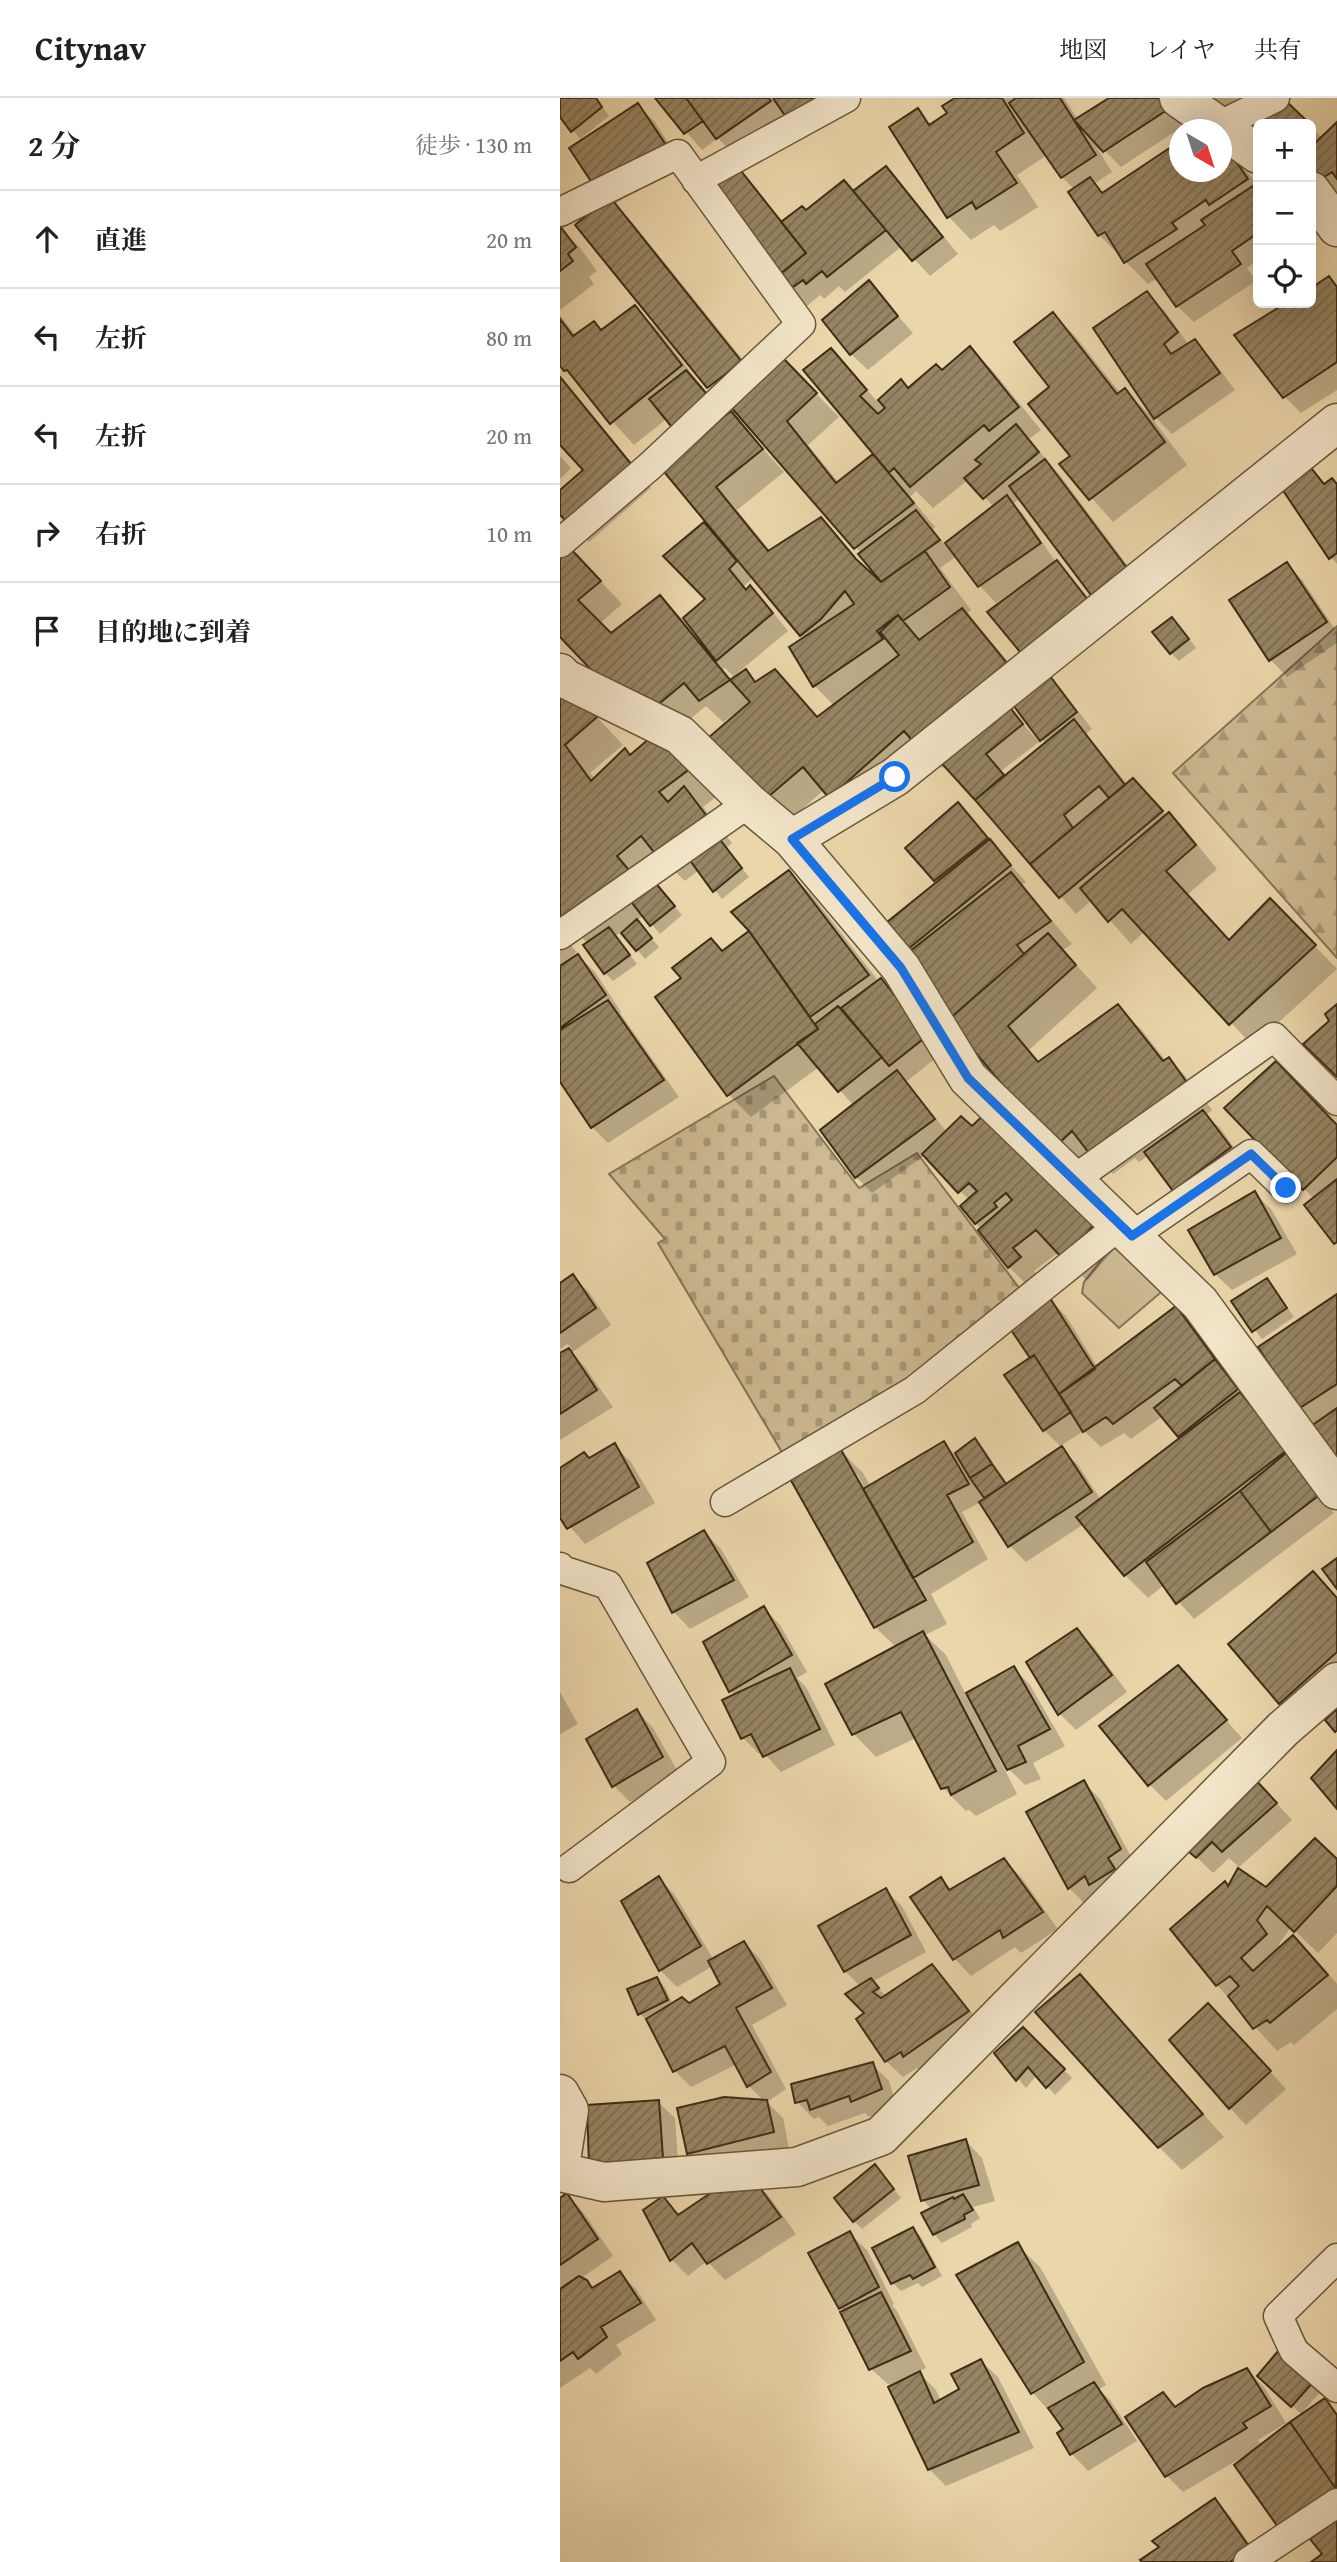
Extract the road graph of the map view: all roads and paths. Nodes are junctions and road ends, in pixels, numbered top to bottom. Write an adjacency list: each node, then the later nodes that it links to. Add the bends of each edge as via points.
1 (846, 98): 8 (lane)
2 (1179, 98): 4 (street)
3 (1275, 98): 5 (lane)
4 (1208, 119)
5 (1232, 119)
6 (1232, 136): 7 (street)
7 (1253, 150)
8 (696, 180): 10 (lane, via 678,154); 13 (lane, via 800,324 650,466)
9 (1316, 198): 11 (street)
10 (560, 212)
11 (1337, 227)
12 (1337, 423): 16 (street, via 895,777)
13 (560, 543)
14 (561, 678): 15 (street, via 680,735)
15 (749, 803): 16 (street); 17 (lane)
16 (792, 839): 19 (street, via 901,968 968,1078)
17 (560, 935)
18 (1337, 1101): 19 (lane, via 1274,1037)
19 (1073, 1180): 21 (street)
20 (1286, 1188): 21 (lane, via 1251,1154)
21 (1126, 1231): 22 (street, via 1200,1303); 23 (lane, via 915,1390)
22 (1337, 1490)
23 (725, 1502)
24 (561, 1569): 26 (lane, via 608,1585 711,1762)
25 (1337, 1682): 28 (street, via 1283,1729 881,2136 797,2167 604,2182)
26 (569, 1868)
27 (560, 2094): 28 (street, via 569,2110)
28 (560, 2169)
29 (1337, 2259): 30 (lane, via 1278,2316 1294,2351)
30 (1337, 2388)
31 (1337, 2503): 32 (lane)
32 (1248, 2562)

